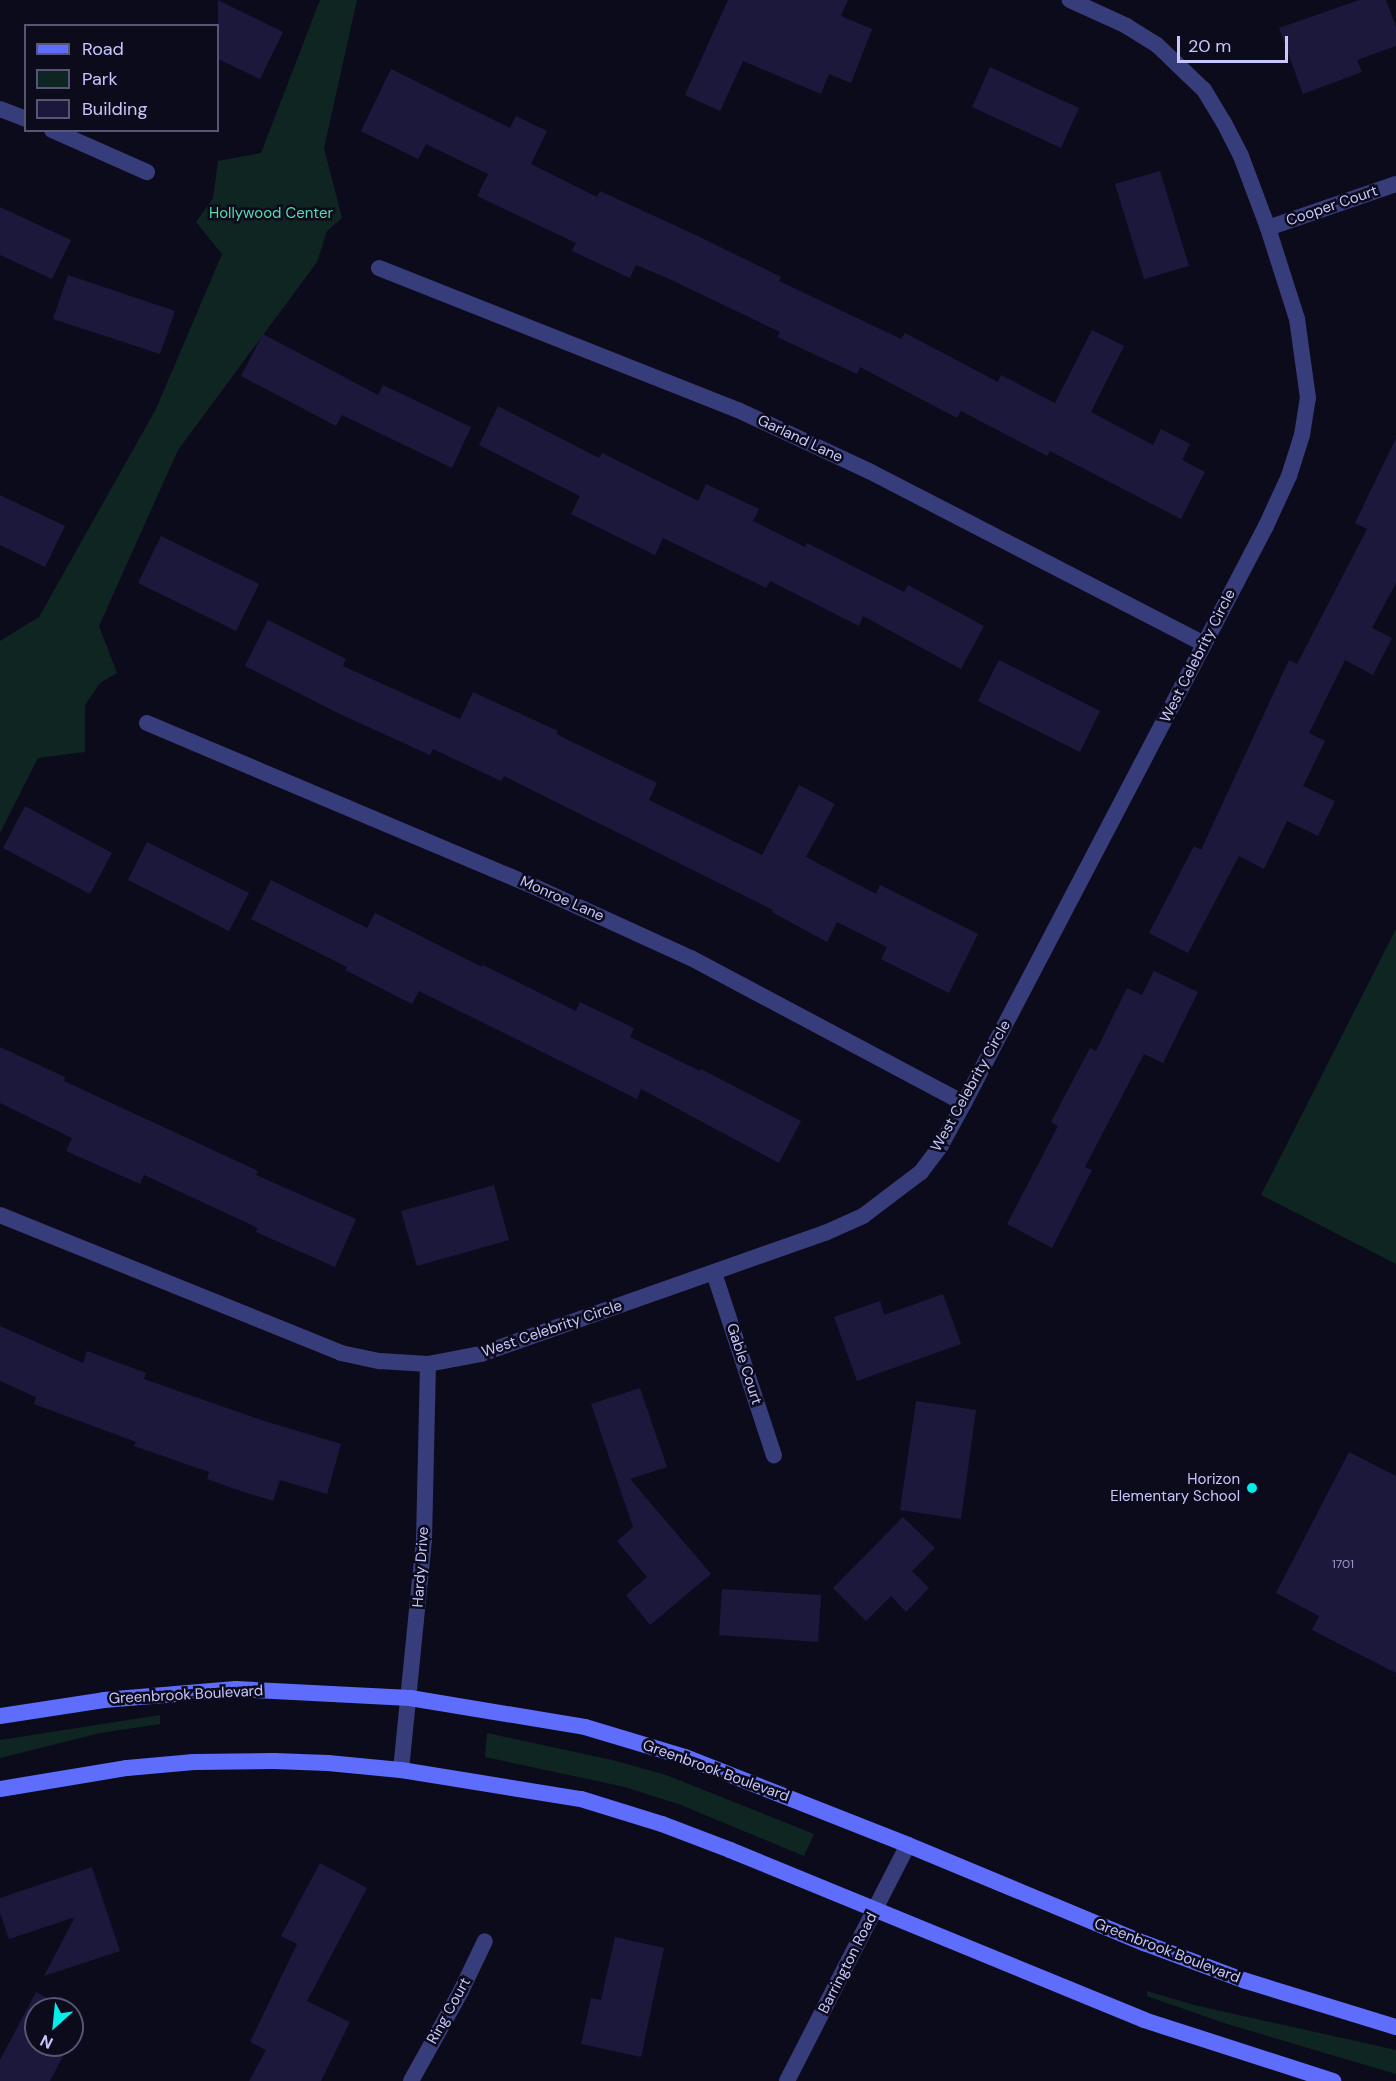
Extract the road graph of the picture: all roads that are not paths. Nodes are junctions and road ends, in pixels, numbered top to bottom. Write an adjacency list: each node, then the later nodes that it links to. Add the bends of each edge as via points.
1 (1070, 0): 7 (street, West Celebrity Circle, via 1127,26 1157,45 1204,90 1240,156)
2 (0, 108): 3 (street)
3 (24, 118)
4 (57, 132): 5 (street)
5 (147, 172)
6 (1396, 184): 7 (street, Cooper Court)
7 (1268, 228): 9 (street, West Celebrity Circle, via 1298,319 1308,398 1289,476)
8 (379, 268): 9 (street, Garland Lane, via 748,415 869,471)
9 (1204, 644): 11 (street, West Celebrity Circle)
10 (147, 723): 11 (street, Monroe Lane, via 535,887 691,958)
11 (964, 1103): 13 (street, West Celebrity Circle, via 921,1172 863,1216)
12 (0, 1215): 14 (street, West Celebrity Circle, via 341,1353 380,1361)
13 (714, 1273): 14 (street, West Celebrity Circle, via 481,1354); 15 (street, Gable Court)
14 (428, 1364): 16 (street, Hardy Drive, via 424,1540)
15 (774, 1455)
16 (410, 1698): 17 (main road, Greenbrook Boulevard, via 236,1689 104,1700); 18 (street, Hardy Drive); 20 (main road, Greenbrook Boulevard, via 585,1727 685,1757)
17 (0, 1716)
18 (401, 1770): 19 (main road, via 328,1763 194,1762 127,1768); 21 (main road, via 581,1799 662,1824)
19 (0, 1789)
20 (908, 1845): 21 (street, Barrington Road); 23 (main road, Greenbrook Boulevard, via 1188,1960)
21 (874, 1911): 25 (street, Barrington Road); 26 (main road, via 1144,2019)
22 (485, 1941): 24 (street, Ring Court)
23 (1396, 2026)
24 (411, 2081)
25 (787, 2081)
26 (1333, 2081)

